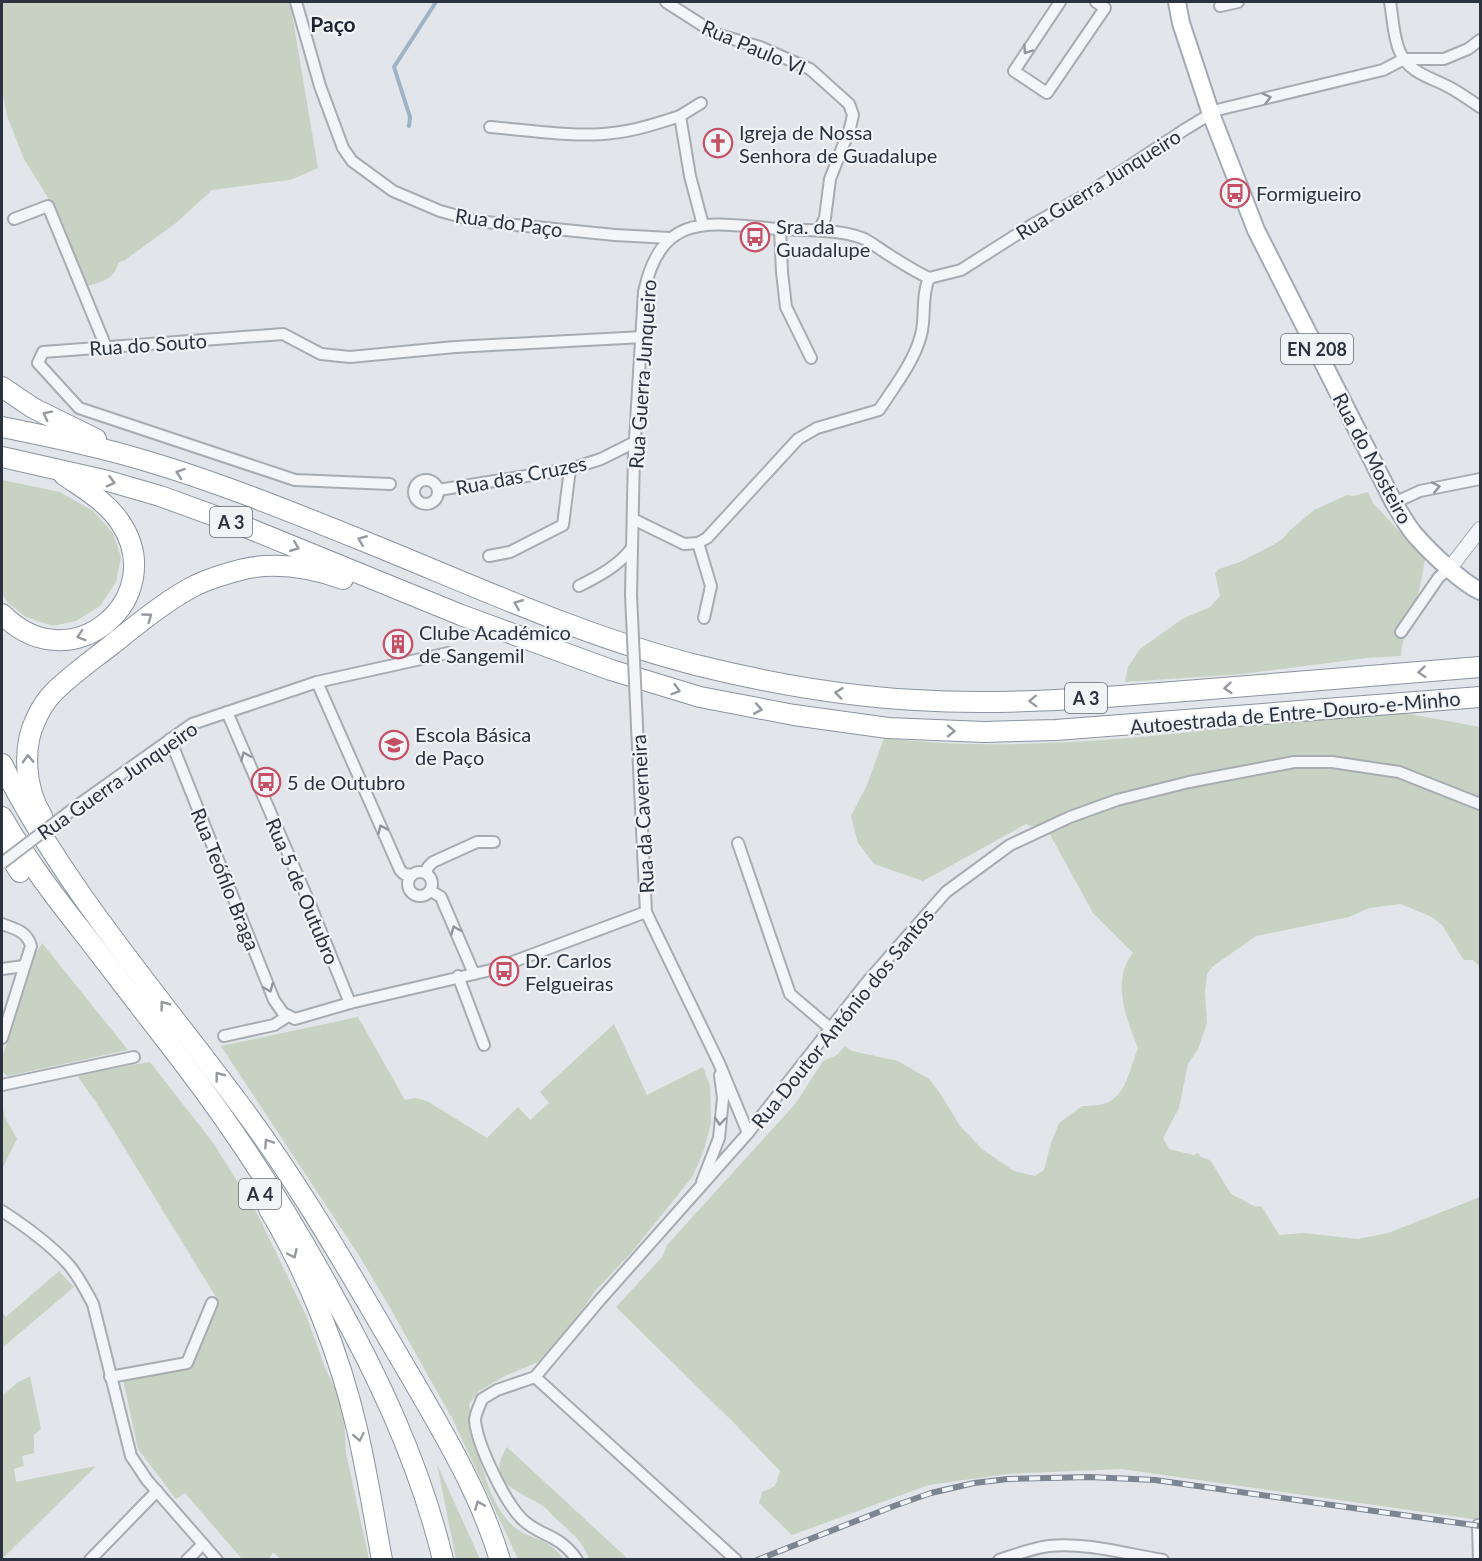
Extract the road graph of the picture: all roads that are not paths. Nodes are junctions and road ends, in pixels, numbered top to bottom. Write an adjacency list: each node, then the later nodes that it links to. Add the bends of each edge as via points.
1 (296, 2): 20 (street, Rua do Paço, via 320,86 344,148 352,161 393,190 440,211 476,221)
2 (666, 2): 19 (street, Rua Paulo VI, via 716,34 760,47 810,69 849,104 853,115 850,128 830,179 825,218)
3 (1060, 2): 4 (street, one-way to 4, via 1014,71 1047,93 1105,8)
4 (1096, 2)
5 (1177, 2): 13 (main road, Rua do Mosteiro / EN 208)
6 (1238, 2): 8 (street)
7 (1390, 2): 10 (street)
8 (1220, 6)
9 (1480, 40): 10 (street, via 1444,59)
10 (1404, 59): 12 (street, via 1415,72); 13 (street, Rua Guerra Junqueiro, one-way to 10, via 1383,70)
11 (701, 103): 14 (street)
12 (1480, 107)
13 (1211, 114): 21 (street, Rua Guerra Junqueiro, via 961,270); 35 (main road, Rua do Mosteiro / EN 208, via 1256,230)
14 (680, 116): 15 (street, via 611,134); 17 (street)
15 (490, 127)
16 (14, 219): 23 (street, via 48,206)
17 (703, 225): 18 (street); 20 (street)
18 (780, 229): 19 (street); 24 (street, via 786,307)
19 (819, 230): 21 (street, via 863,238)
20 (670, 238): 22 (street, Rua Guerra Junqueiro, via 648,273)
21 (929, 278): 38 (street, via 916,350 879,410 817,428 798,439 707,538)
22 (643, 337): 23 (street, Rua do Souto, via 350,357 321,354 283,334); 27 (street, Rua Guerra Junqueiro)
23 (106, 347): 33 (street, Rua do Souto, via 43,352 38,363 79,408 296,480)
24 (811, 358)
25 (2, 387): 29 (highway, one-way to 25, via 33,408)
26 (2, 427): 29 (highway, Autoestrada de Entre-Douro-e-Minho / A 3)
27 (635, 442): 31 (street, Rua das Cruzes); 36 (street, Rua Guerra Junqueiro)
28 (2, 456): 30 (highway, Autoestrada de Entre-Douro-e-Minho / A 3)
29 (138, 459): 49 (highway, Autoestrada de Entre-Douro-e-Minho / A 3, one-way to 29, via 1021,701 916,700 818,690 693,664 562,622 251,497)
30 (54, 469): 43 (highway, Autoestrada de Entre-Douro-e-Minho / A 3, one-way to 43, via 160,496); 45 (highway, one-way to 45, via 99,499 120,522 134,560 128,595 107,622 85,636 59,641 35,637)
31 (570, 469): 34 (street, Rua das Cruzes); 40 (street, via 563,525 510,552)
32 (1480, 479): 35 (street, one-way to 32, via 1420,491)
33 (390, 484)
34 (438, 490)
35 (1394, 503): 41 (main road, Rua do Mosteiro / EN 208, via 1414,534)
36 (633, 519): 38 (street, via 684,544); 39 (street, Rua Guerra Junqueiro)
37 (1480, 529): 41 (street)
38 (698, 543): 46 (street, via 711,586)
39 (632, 548): 42 (street, via 614,566); 65 (street, Rua da Caverneira, bridge)
40 (489, 556)
41 (1450, 568): 44 (main road, Rua do Mosteiro / EN 208); 47 (street, via 1439,577)
42 (579, 586)
43 (402, 590): 51 (highway, Autoestrada de Entre-Douro-e-Minho / A 3, one-way to 51, via 655,684 794,716 888,728 1056,730); 63 (highway, one-way to 43, via 79,875 35,806 27,758 35,720 52,694 163,606 228,573 285,566 325,572 391,597)
44 (1480, 591)
45 (2, 614)
46 (704, 618)
47 (1401, 632)
48 (448, 653): 50 (street, Rua Guerra Junqueiro)
49 (1480, 667)
50 (317, 682): 52 (street, Rua Guerra Junqueiro); 62 (street, one-way to 50, via 400,870)
51 (1480, 697)
52 (226, 712): 53 (street, Rua Guerra Junqueiro, via 192,724); 71 (street, Rua 5 de Outubro, one-way to 52)
53 (170, 739): 60 (street, Rua Guerra Junqueiro, bridge); 72 (street, Rua Teófilo Braga, one-way to 72, via 274,1000)
54 (2, 764): 63 (highway, A 4)
55 (1480, 804): 73 (street, Rua Doutor António dos Santos, via 1399,772 1332,762 1294,762 1117,800 1010,845 946,892)
56 (2, 817): 94 (highway, A 4, via 38,875 217,1107 303,1240 386,1395 412,1457)
57 (494, 842): 61 (street, via 477,842 433,862)
58 (738, 843): 73 (street, via 790,994)
59 (2, 844): 93 (highway, A 4, one-way to 93, via 28,883 191,1091 243,1165 281,1229 336,1358 357,1428)
60 (2, 863)
61 (426, 873): 62 (street); 64 (street, via 432,879)
62 (412, 876): 64 (street, via 409,887 413,894 420,896)
63 (78, 889): 95 (highway, A 4, one-way to 63, via 458,1460 340,1255 267,1141)
64 (431, 891): 69 (street, one-way to 64, via 444,902)
65 (646, 912): 69 (street); 78 (street, Rua da Caverneira)
66 (2, 924): 67 (street, via 29,937 31,946)
67 (24, 966): 68 (street); 75 (street)
68 (2, 969)
69 (474, 974): 70 (street)
70 (458, 976): 71 (street); 76 (street)
71 (350, 1004): 72 (street, via 295,1019)
72 (288, 1016): 74 (street, via 274,1025)
73 (831, 1029): 80 (street, Rua Doutor António dos Santos)
74 (224, 1036)
75 (2, 1038)
76 (484, 1045)
77 (134, 1057): 79 (street)
78 (719, 1063): 80 (street, Rua da Caverneira); 81 (street, Rua da Caverneira, one-way to 81, via 723,1098 719,1138)
79 (2, 1085)
80 (748, 1133): 81 (street, Rua Doutor António dos Santos)
81 (699, 1189): 85 (street, Rua Doutor António dos Santos)
82 (2, 1211): 84 (street, via 69,1264 93,1304)
83 (212, 1303): 84 (street, via 187,1363)
84 (110, 1377): 86 (street, via 131,1456)
85 (535, 1377): 89 (street); 96 (street, via 482,1399 475,1419 488,1463 511,1504 523,1520 557,1538)
86 (157, 1491): 88 (street); 90 (street)
87 (1478, 1525): 99 (street)
88 (203, 1544): 91 (street); 92 (street)
89 (734, 1558)
90 (90, 1560)
91 (187, 1560)
92 (217, 1560)
93 (382, 1560)
94 (443, 1560)
95 (500, 1560)
96 (577, 1560)
97 (999, 1560): 98 (street, via 1060,1545)
98 (1163, 1560)
99 (1479, 1560)

